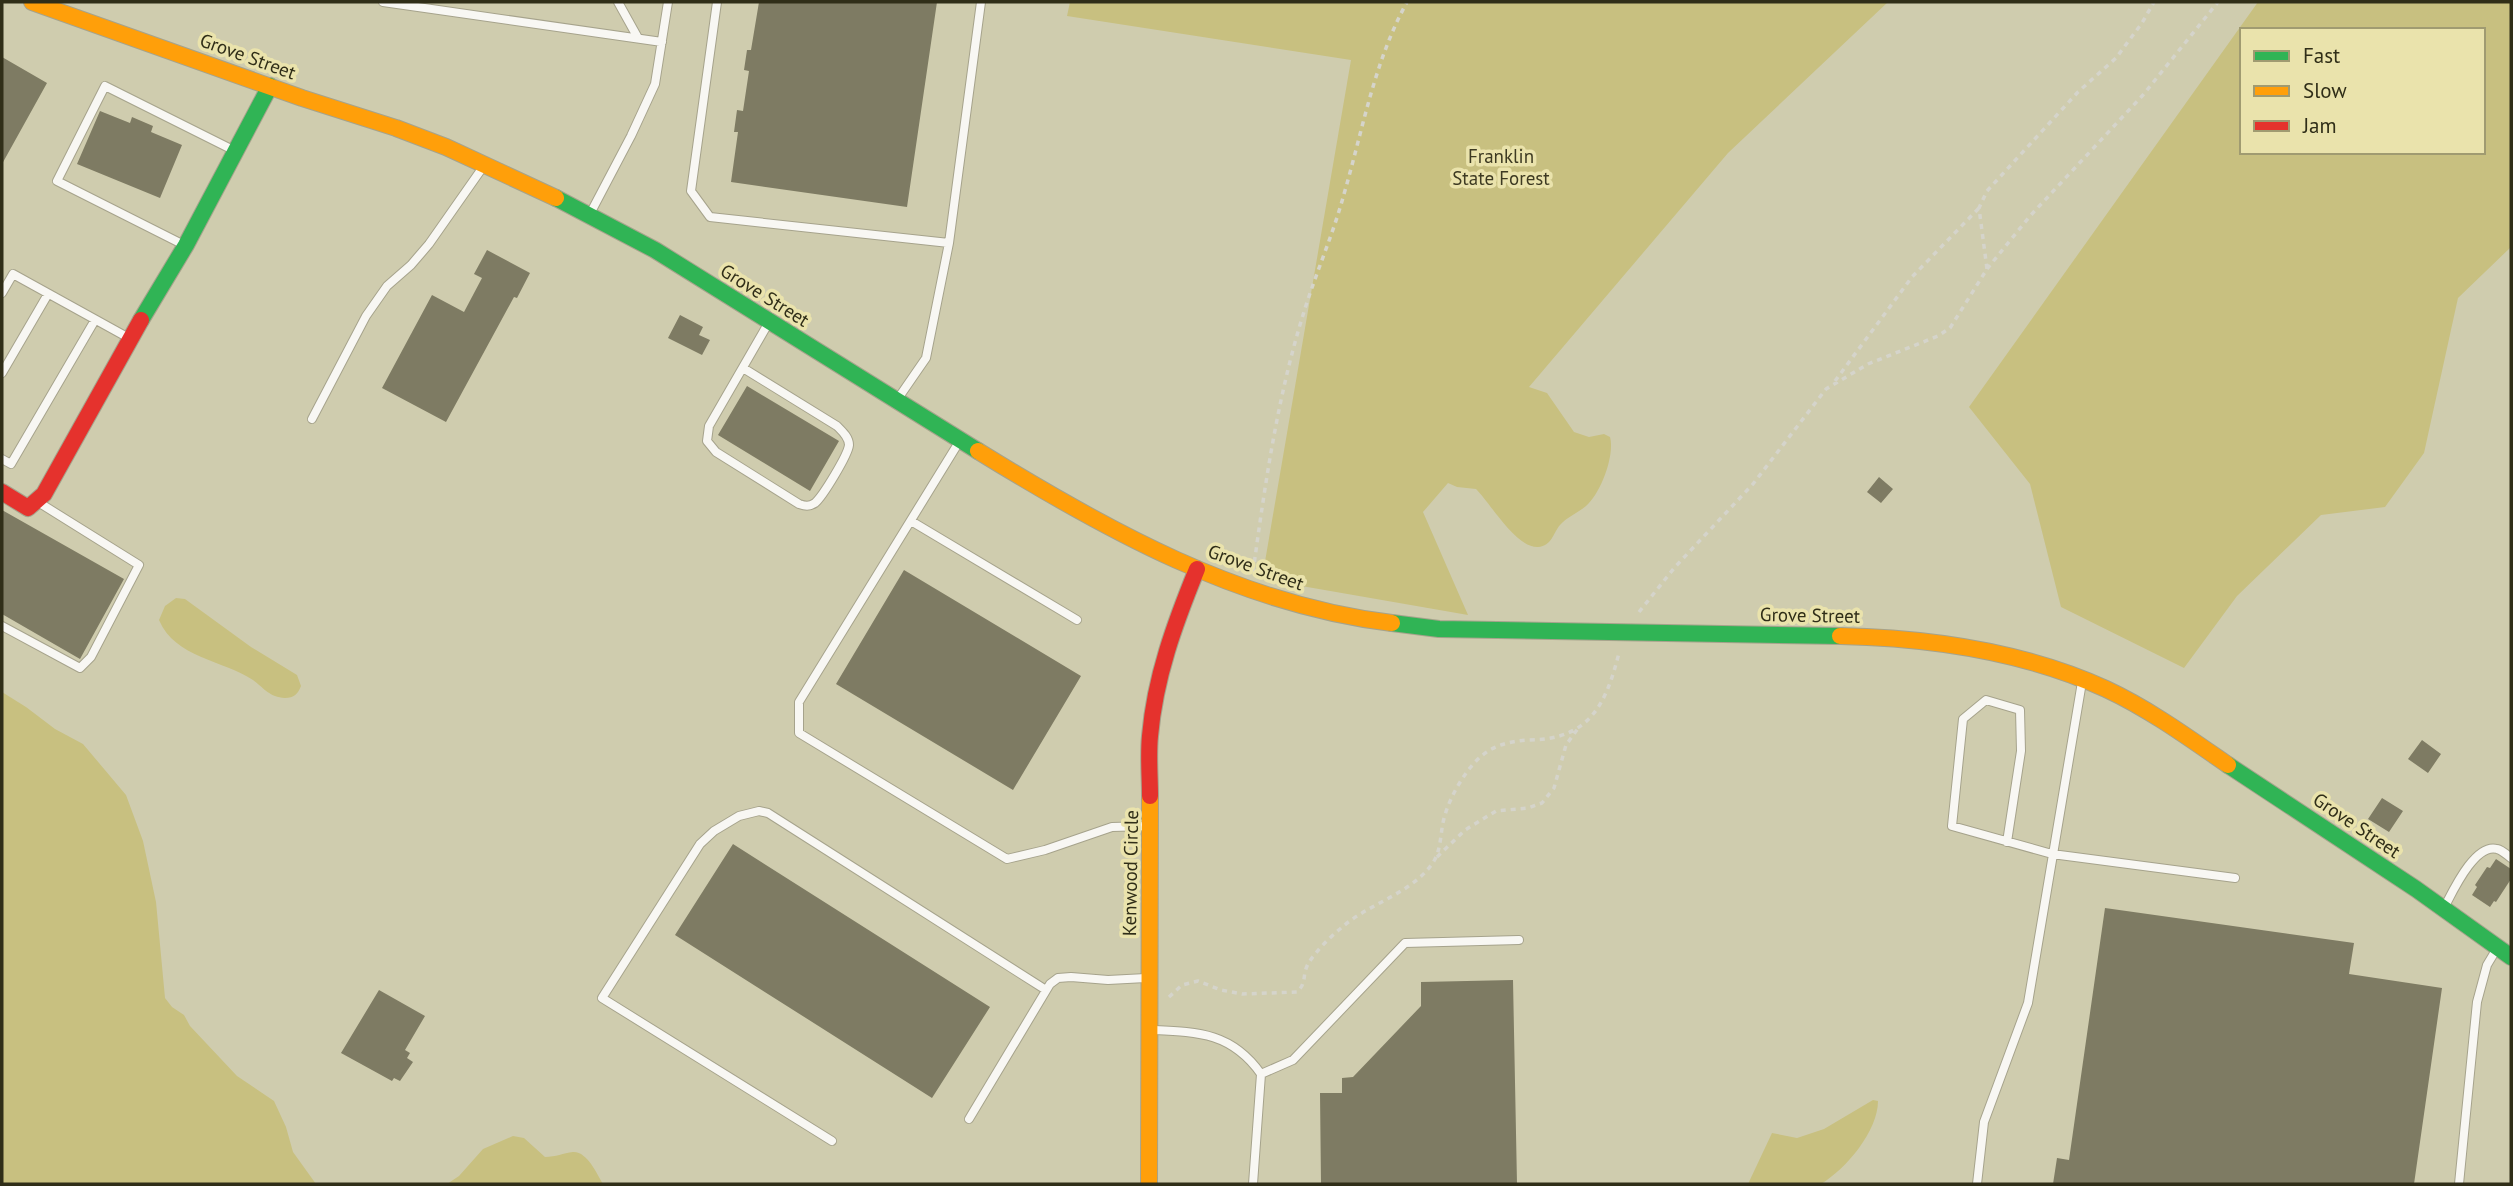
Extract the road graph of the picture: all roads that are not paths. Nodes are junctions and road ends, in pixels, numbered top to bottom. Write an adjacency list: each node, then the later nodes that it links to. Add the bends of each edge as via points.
1 (32, 2): 9 (main road, Grove Street)
2 (383, 2): 7 (lane)
3 (618, 2): 7 (lane)
4 (668, 2): 8 (lane)
5 (717, 2): 13 (lane, via 691,191 710,216)
6 (981, 2): 13 (lane)
7 (638, 38): 8 (lane)
8 (662, 42): 12 (lane, via 655,84)
9 (270, 86): 10 (main road); 11 (main road, Grove Street, via 396,128)
10 (236, 152): 14 (main road); 14 (lane, via 104,86 57,181)
11 (485, 165): 12 (main road, Grove Street); 23 (lane, via 429,244 387,286 366,316)
12 (589, 214): 18 (main road, Grove Street)
13 (949, 243): 22 (lane, via 926,358)
14 (186, 245): 19 (main road)
15 (2, 293): 16 (lane, via 13,274)
16 (48, 294): 17 (lane); 21 (lane)
17 (95, 320): 19 (lane); 25 (lane, via 11,464)
18 (769, 322): 20 (lane); 22 (main road, Grove Street)
19 (130, 339): 27 (main road)
20 (743, 368): 20 (lane, via 709,426 707,441 716,452 799,504 813,505 847,452 847,437 838,426)
21 (2, 373)
22 (896, 401): 24 (main road, Grove Street)
23 (312, 419)
24 (961, 440): 28 (lane); 29 (main road, Grove Street, via 1132,540)
25 (2, 459)
26 (2, 492): 27 (main road, via 28,508)
27 (36, 501): 31 (lane, via 139,565 92,657 80,668)
28 (911, 521): 30 (lane); 33 (lane, via 799,702 799,733 1007,859 1112,827)
29 (1197, 569): 32 (main road, Grove Street, via 1250,591 1348,618 1403,625 1896,639 1984,650); 33 (main road, Kenwood Circle, via 1158,682 1150,737)
30 (1077, 620)
31 (2, 626)
32 (2083, 679): 35 (lane); 38 (main road, Grove Street, via 2161,720)
33 (1152, 826): 42 (main road, Kenwood Circle)
34 (2007, 842): 34 (lane, via 1952,826 1963,719 1986,700 2020,710 2021,751); 35 (lane)
35 (2052, 854): 37 (lane); 50 (lane, via 2028,1003 1984,1122)
36 (2511, 858): 38 (lane, via 2498,849 2483,852 2465,870)
37 (2235, 878)
38 (2443, 908): 40 (main road, Grove Street)
39 (1519, 940): 45 (lane, via 1405,943 1293,1060)
40 (2498, 946): 41 (main road, Grove Street); 51 (lane, via 2487,965 2477,1002)
41 (2511, 957)
42 (1149, 978): 43 (lane, via 1058,978); 44 (main road, Kenwood Circle)
43 (1046, 990): 46 (lane); 47 (lane, via 768,813 747,813 714,831 690,857 602,998)
44 (1150, 1024): 45 (lane, via 1215,1037 1244,1053); 48 (main road, Kenwood Circle)
45 (1261, 1074): 49 (lane)
46 (969, 1119)
47 (832, 1141)
48 (1149, 1184)
49 (1253, 1184)
50 (1977, 1184)
51 (2459, 1184)

